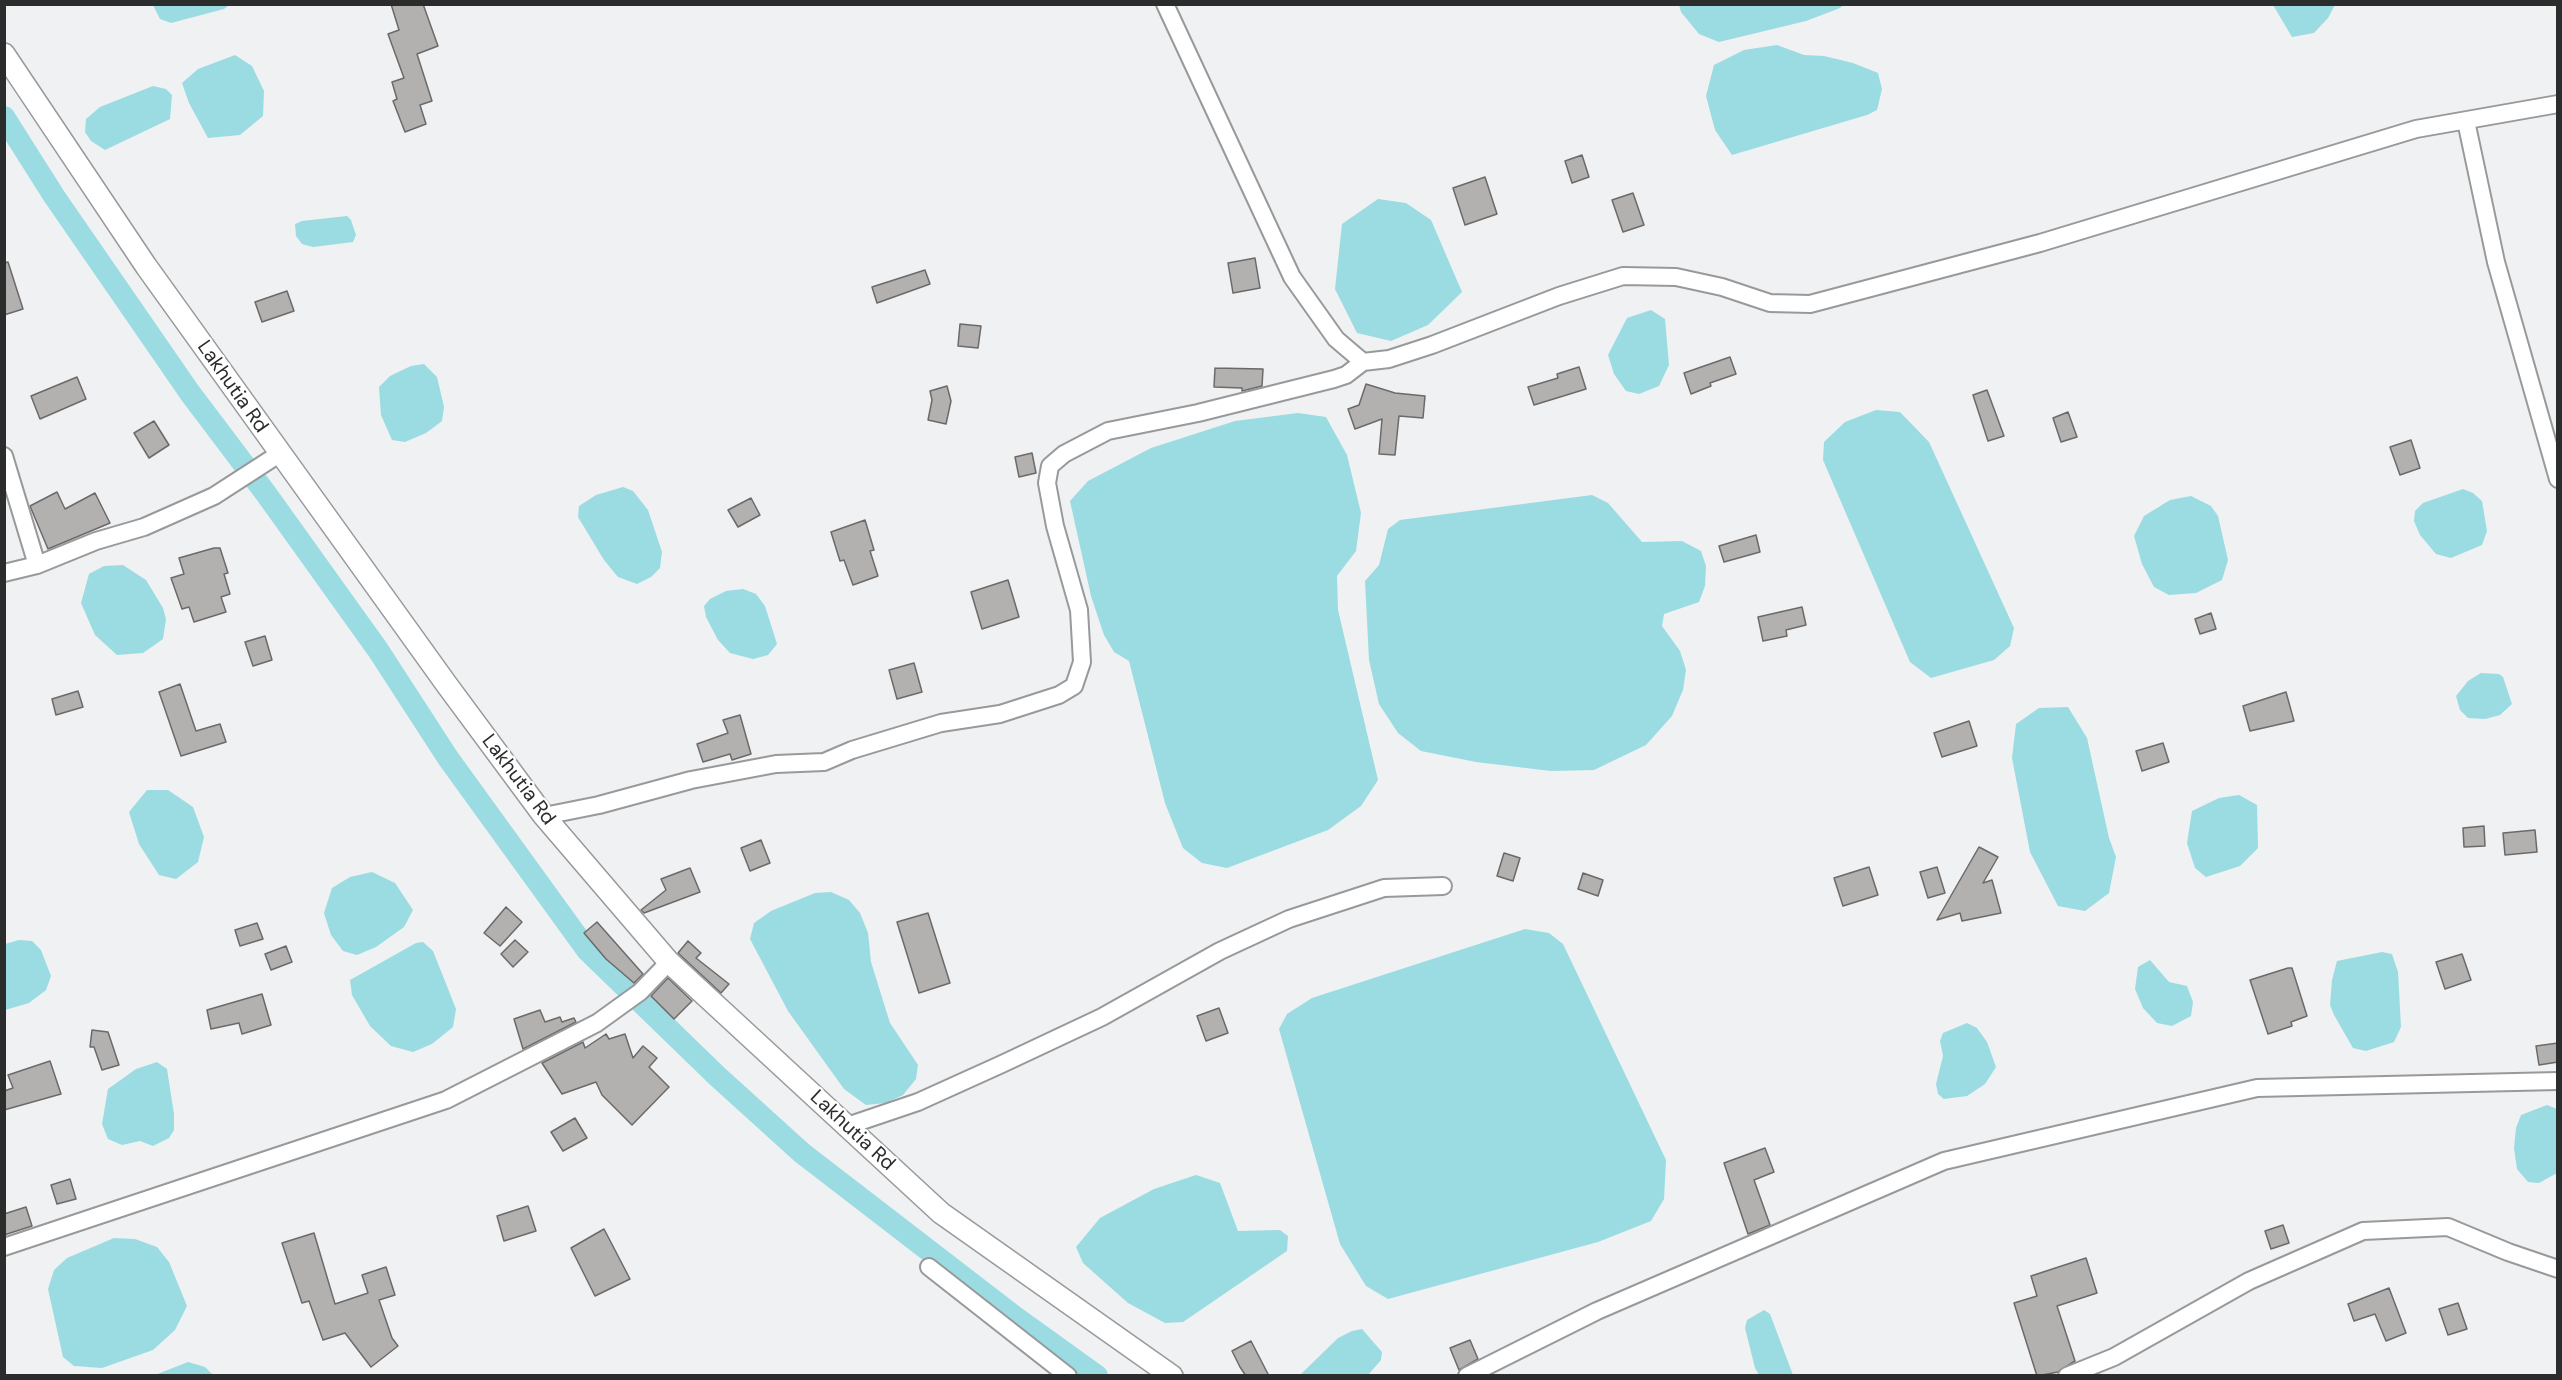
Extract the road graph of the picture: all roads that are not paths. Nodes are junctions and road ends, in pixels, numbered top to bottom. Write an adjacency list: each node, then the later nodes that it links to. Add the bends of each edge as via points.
1 (1165, 4): 5 (street, via 1292,277 1336,339)
2 (4, 54): 6 (street, Lakhutia Rd, via 146,266)
3 (2558, 104): 4 (street)
4 (2466, 121): 5 (street, via 2416,129 2040,243 1810,304 1770,303 1676,277 1623,276 1432,345 1389,359); 8 (street, via 2496,262)
5 (1363, 362): 11 (street, via 1334,379 1108,431 1064,454 1050,466 1047,483 1078,610 1082,662 1074,686 1059,695 1000,714 941,723 824,762 776,764 691,780)
6 (279, 454): 9 (street, via 214,496 144,527); 11 (street, Lakhutia Rd)
7 (4, 456): 9 (street)
8 (2558, 479)
9 (37, 565): 10 (street)
10 (4, 573)
11 (544, 816): 13 (street, Lakhutia Rd)
12 (1443, 886): 15 (street, via 1384,888 1289,919 1220,951 1102,1017 1002,1064 918,1102)
13 (669, 962): 15 (street, Lakhutia Rd); 16 (street, via 640,992 597,1023 446,1100)
14 (2558, 1081): 21 (street, via 2257,1088 1944,1161 1597,1311)
15 (847, 1126): 20 (street, Lakhutia Rd, via 941,1213)
16 (4, 1246)
17 (929, 1267): 19 (street)
18 (2558, 1269): 22 (street, via 2448,1227 2363,1231 2249,1281 2114,1357)
19 (1068, 1376)
20 (1172, 1376)
21 (1467, 1376)
22 (2067, 1376)

